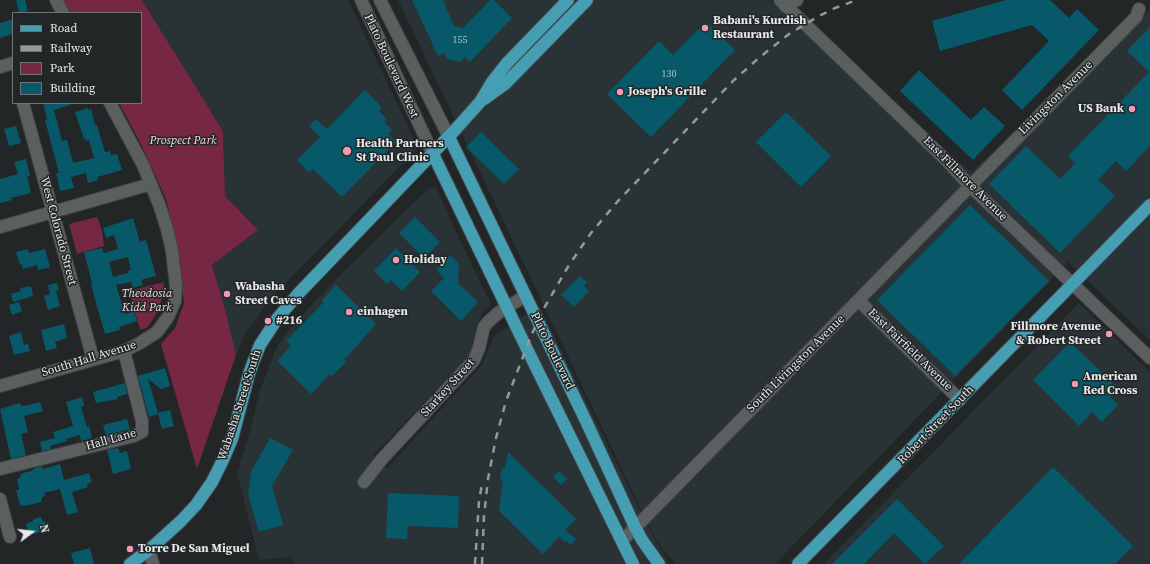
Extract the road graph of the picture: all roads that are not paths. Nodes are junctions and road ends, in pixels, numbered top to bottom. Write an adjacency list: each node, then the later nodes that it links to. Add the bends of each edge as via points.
1 (56, 0): 9 (street)
2 (361, 0): 16 (street, Plato Boulevard West)
3 (380, 0): 15 (street, Plato Boulevard West)
4 (568, 0): 12 (main road, Wabasha Street South, via 507,63)
5 (587, 0): 12 (main road, Wabasha Street South, via 505,84)
6 (797, 0): 7 (street)
7 (783, 3): 18 (street, East Fillmore Avenue)
8 (1139, 9): 18 (street, Livingston Avenue, via 1136,17)
9 (62, 12)
10 (12, 64): 11 (street)
11 (0, 67)
12 (480, 102): 15 (main road, Wabasha Street South)
13 (24, 104): 20 (street, West Colorado Street)
14 (111, 104): 17 (street, South Hall Avenue)
15 (449, 137): 16 (main road, Wabasha Street South); 23 (main road, Plato Boulevard)
16 (433, 154): 25 (main road, Plato Boulevard); 37 (main road, Wabasha Street South, via 277,319 260,345 254,360 235,428 217,472 187,515)
17 (151, 184): 20 (street); 26 (street, South Hall Avenue, via 167,229 175,277 175,301 157,332)
18 (970, 186): 22 (street, East Fillmore Avenue); 24 (street, South Livingston Avenue)
19 (1150, 205): 22 (main road, Robert Street South)
20 (52, 212): 21 (street); 28 (street, West Colorado Street)
21 (0, 227)
22 (1073, 285): 27 (street, East Fillmore Avenue); 30 (main road, Robert Street South)
23 (525, 296): 25 (street, Starkey Street); 34 (main road, Plato Boulevard)
24 (859, 301): 30 (street, East Fairfield Avenue); 34 (street, South Livingston Avenue)
25 (507, 306): 32 (street, Starkey Street, via 487,322 474,360 382,459); 36 (main road, Plato Boulevard)
26 (124, 351): 28 (street, South Hall Avenue); 31 (street, Hall Lane, via 142,421 142,432)
27 (1150, 358)
28 (93, 359): 29 (street, South Hall Avenue)
29 (0, 386)
30 (960, 400): 42 (main road, Robert Street South)
31 (0, 469)
32 (364, 482)
33 (0, 499): 35 (street)
34 (635, 527): 36 (street, South Livingston Avenue); 41 (main road, Plato Boulevard)
35 (10, 537)
36 (622, 541): 40 (main road, Plato Boulevard)
37 (149, 550): 38 (main road, Wabasha Street South); 39 (street)
38 (130, 564)
39 (153, 564)
40 (633, 564)
41 (659, 564)
42 (798, 564)

